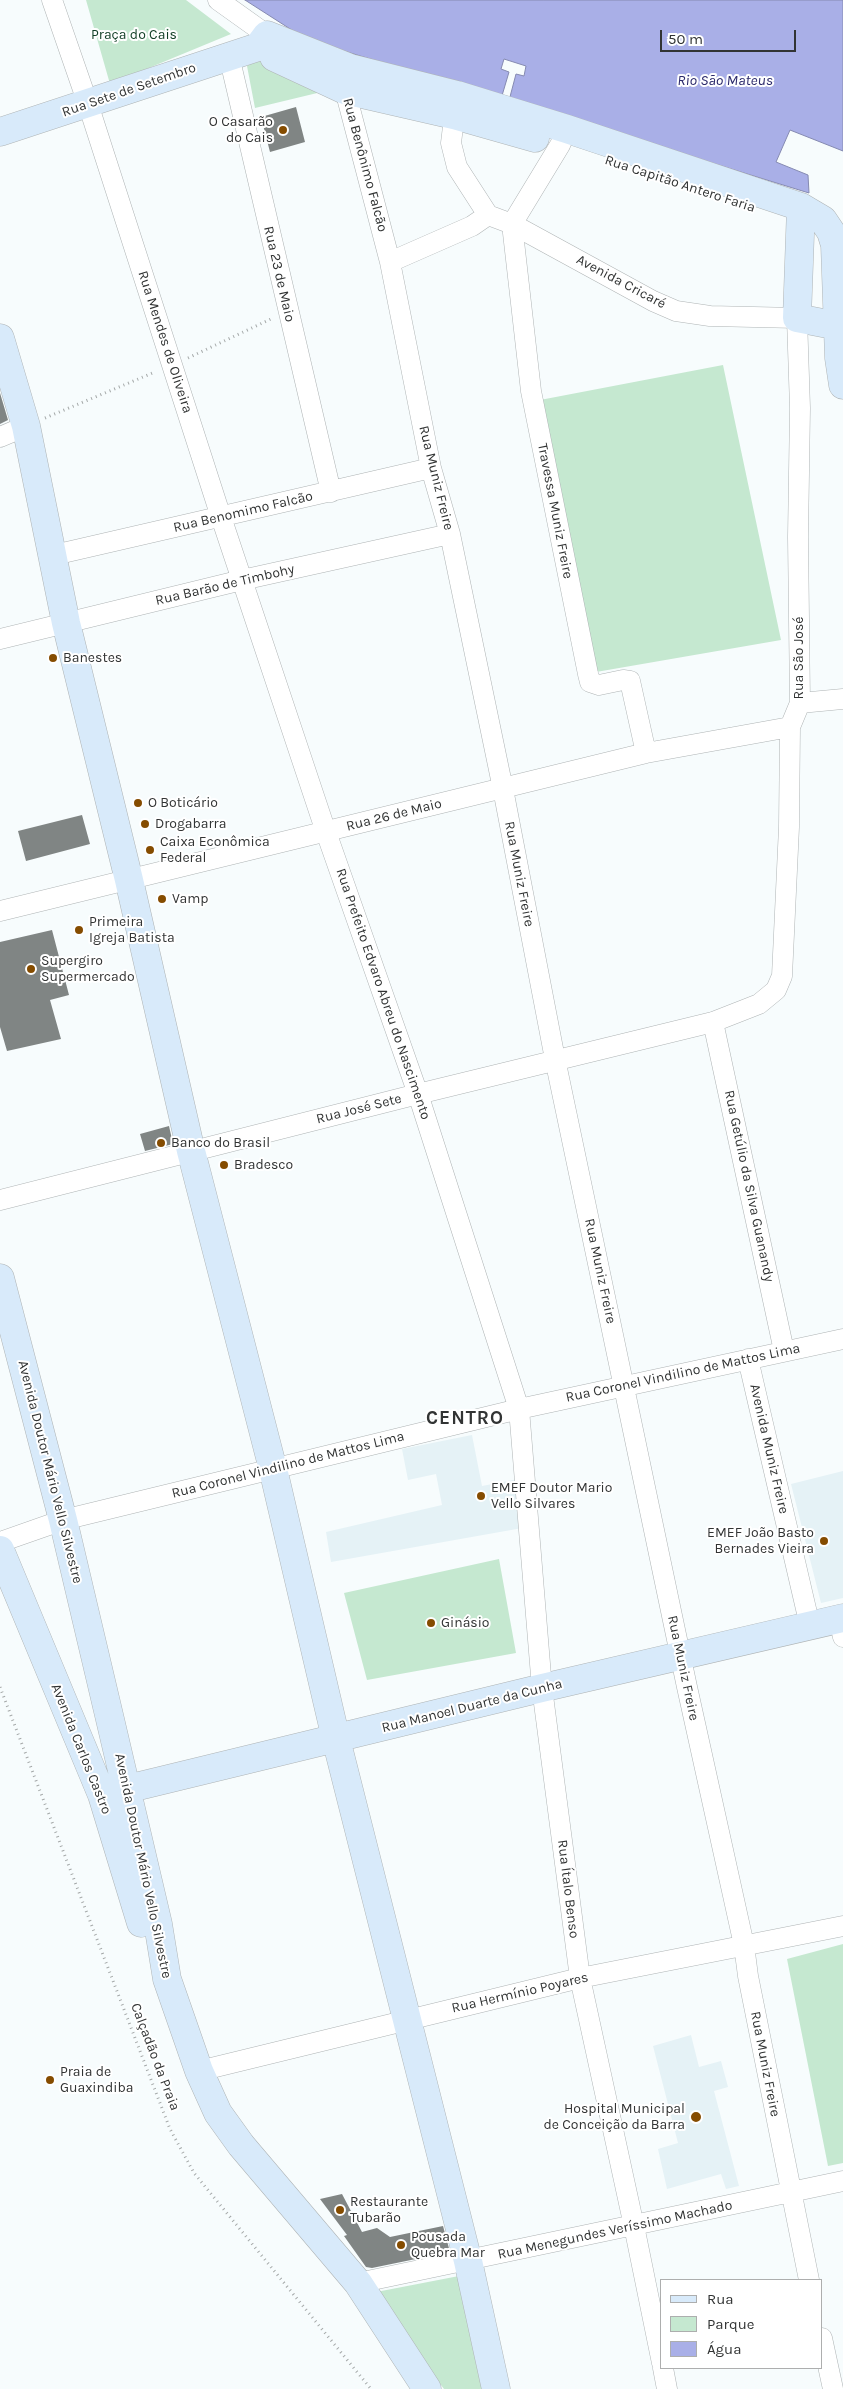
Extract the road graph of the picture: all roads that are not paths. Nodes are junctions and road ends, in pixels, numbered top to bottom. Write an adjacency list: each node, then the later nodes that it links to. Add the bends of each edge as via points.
1 (52, 0): 6 (street, Rua Mendes de Oliveira)
2 (218, 0): 3 (street)
3 (257, 35): 4 (street, Rua Sete de Setembro); 5 (street, via 275,58)
4 (229, 56): 6 (street, Rua Sete de Setembro); 21 (street, Rua 23 de Maio)
5 (347, 79): 7 (street); 13 (street, Rua Benônimo Falcão)
6 (88, 104): 8 (street, Rua Sete de Setembro); 22 (street, Rua Mendes de Oliveira)
7 (456, 105): 9 (street); 10 (street, via 451,143 458,167)
8 (0, 132)
9 (564, 137): 11 (street, Rua Capitão Antero Faria); 12 (street)
10 (488, 215): 12 (street, Avenida Cricaré); 13 (street, via 472,226)
11 (808, 217): 14 (street); 15 (street, via 831,232 835,245)
12 (512, 224): 14 (street, Avenida Cricaré, via 676,311 710,316); 31 (street, Travessa Muniz Freire, via 531,391 590,682 599,685 630,681)
13 (390, 262): 20 (street, Rua Muniz Freire)
14 (798, 318): 15 (street); 29 (street, Rua São José)
15 (841, 326): 17 (street)
16 (0, 338): 18 (street)
17 (843, 385)
18 (26, 426): 19 (street); 24 (street)
19 (0, 436)
20 (431, 468): 21 (street, Rua Benomimo Falcão); 23 (street, Rua Muniz Freire)
21 (331, 492): 22 (street, Rua Benomimo Falcão)
22 (221, 518): 24 (street, Rua Benomimo Falcão); 25 (street, Rua Mendes de Oliveira)
23 (450, 534): 25 (street, Rua Barão de Timbohy); 32 (street, Rua Muniz Freire)
24 (54, 555): 26 (street)
25 (242, 580): 26 (street, Rua Barão de Timbohy); 33 (street, Rua Prefeito Edvaro Abreu do Nascimento)
26 (66, 623): 27 (street, Rua Barão de Timbohy); 34 (street)
27 (0, 640)
28 (843, 699): 29 (street)
29 (800, 703): 30 (street, Rua São José)
30 (790, 727): 31 (street, Rua 26 de Maio); 36 (street, Rua São José, via 790,827 782,976 768,998)
31 (646, 753): 32 (street, Rua 26 de Maio)
32 (503, 789): 33 (street, Rua 26 de Maio); 38 (street, Rua Muniz Freire)
33 (326, 832): 34 (street, Rua 26 de Maio); 39 (street, Rua Prefeito Edvaro Abreu do Nascimento)
34 (130, 880): 35 (street, Rua 26 de Maio); 40 (street)
35 (0, 911)
36 (747, 1010): 37 (street, Rua José Sete)
37 (713, 1022): 38 (street, Rua José Sete); 44 (street, Rua Getúlio da Silva Guanandy)
38 (555, 1059): 39 (street, Rua José Sete); 46 (street, Rua Muniz Freire)
39 (418, 1094): 40 (street, Rua José Sete); 47 (street, Rua Prefeito Edvaro Abreu do Nascimento)
40 (191, 1151): 41 (street, Rua José Sete); 48 (street)
41 (0, 1200)
42 (0, 1278): 49 (street, Avenida Doutor Mário Vello Silvestre)
43 (843, 1339): 44 (street, Rua Coronel Vindilino de Mattos Lima)
44 (784, 1352): 45 (street, Rua Coronel Vindilino de Mattos Lima)
45 (748, 1359): 46 (street, Rua Coronel Vindilino de Mattos Lima); 53 (street, Avenida Muniz Freire)
46 (624, 1385): 47 (street, Rua Coronel Vindilino de Mattos Lima); 54 (street, Rua Muniz Freire)
47 (519, 1409): 48 (street, Rua Coronel Vindilino de Mattos Lima); 55 (street, Rua Ítalo Benso)
48 (273, 1469): 49 (street, Rua Coronel Vindilino de Mattos Lima); 56 (street)
49 (63, 1520): 50 (street, Rua Coronel Vindilino de Mattos Lima); 57 (street, Avenida Doutor Mário Vello Silvestre)
50 (0, 1542)
51 (0, 1550): 57 (street, Avenida Carlos Castro)
52 (842, 1625): 53 (street, Rua Manoel Duarte da Cunha)
53 (810, 1626): 54 (street, Rua Manoel Duarte da Cunha)
54 (681, 1657): 55 (street, Rua Manoel Duarte da Cunha); 59 (street, Rua Muniz Freire)
55 (542, 1688): 56 (street, Rua Manoel Duarte da Cunha); 60 (street, Rua Ítalo Benso)
56 (336, 1739): 57 (street, Rua Manoel Duarte da Cunha); 61 (street)
57 (114, 1792): 62 (street, Avenida Doutor Mário Vello Silvestre, via 158,1924 167,1979)
58 (843, 1926): 59 (street, Rua Hermínio Poyares)
59 (744, 1946): 60 (street, Rua Hermínio Poyares); 64 (street, Rua Muniz Freire)
60 (580, 1978): 61 (street, Rua Hermínio Poyares); 65 (street, Rua Ítalo Benso)
61 (407, 2019): 62 (street, Rua Hermínio Poyares); 66 (street)
62 (199, 2070): 68 (street, Avenida Doutor Mário Vello Silvestre, via 218,2113 241,2145)
63 (843, 2181): 64 (street, Rua Menegundes Veríssimo Machado)
64 (790, 2192): 65 (street, Rua Menegundes Veríssimo Machado); 67 (street, Rua Muniz Freire)
65 (634, 2226): 66 (street, Rua Menegundes Veríssimo Machado); 70 (street, Rua Ítalo Benso)
66 (468, 2261): 68 (street, Rua Menegundes Veríssimo Machado); 73 (street)
67 (809, 2279)
68 (358, 2283): 72 (street, Avenida Doutor Mário Vello Silvestre)
69 (823, 2343): 75 (street)
70 (660, 2353)
71 (663, 2369): 74 (street)
72 (427, 2389)
73 (496, 2389)
74 (667, 2389)
75 (833, 2389)

